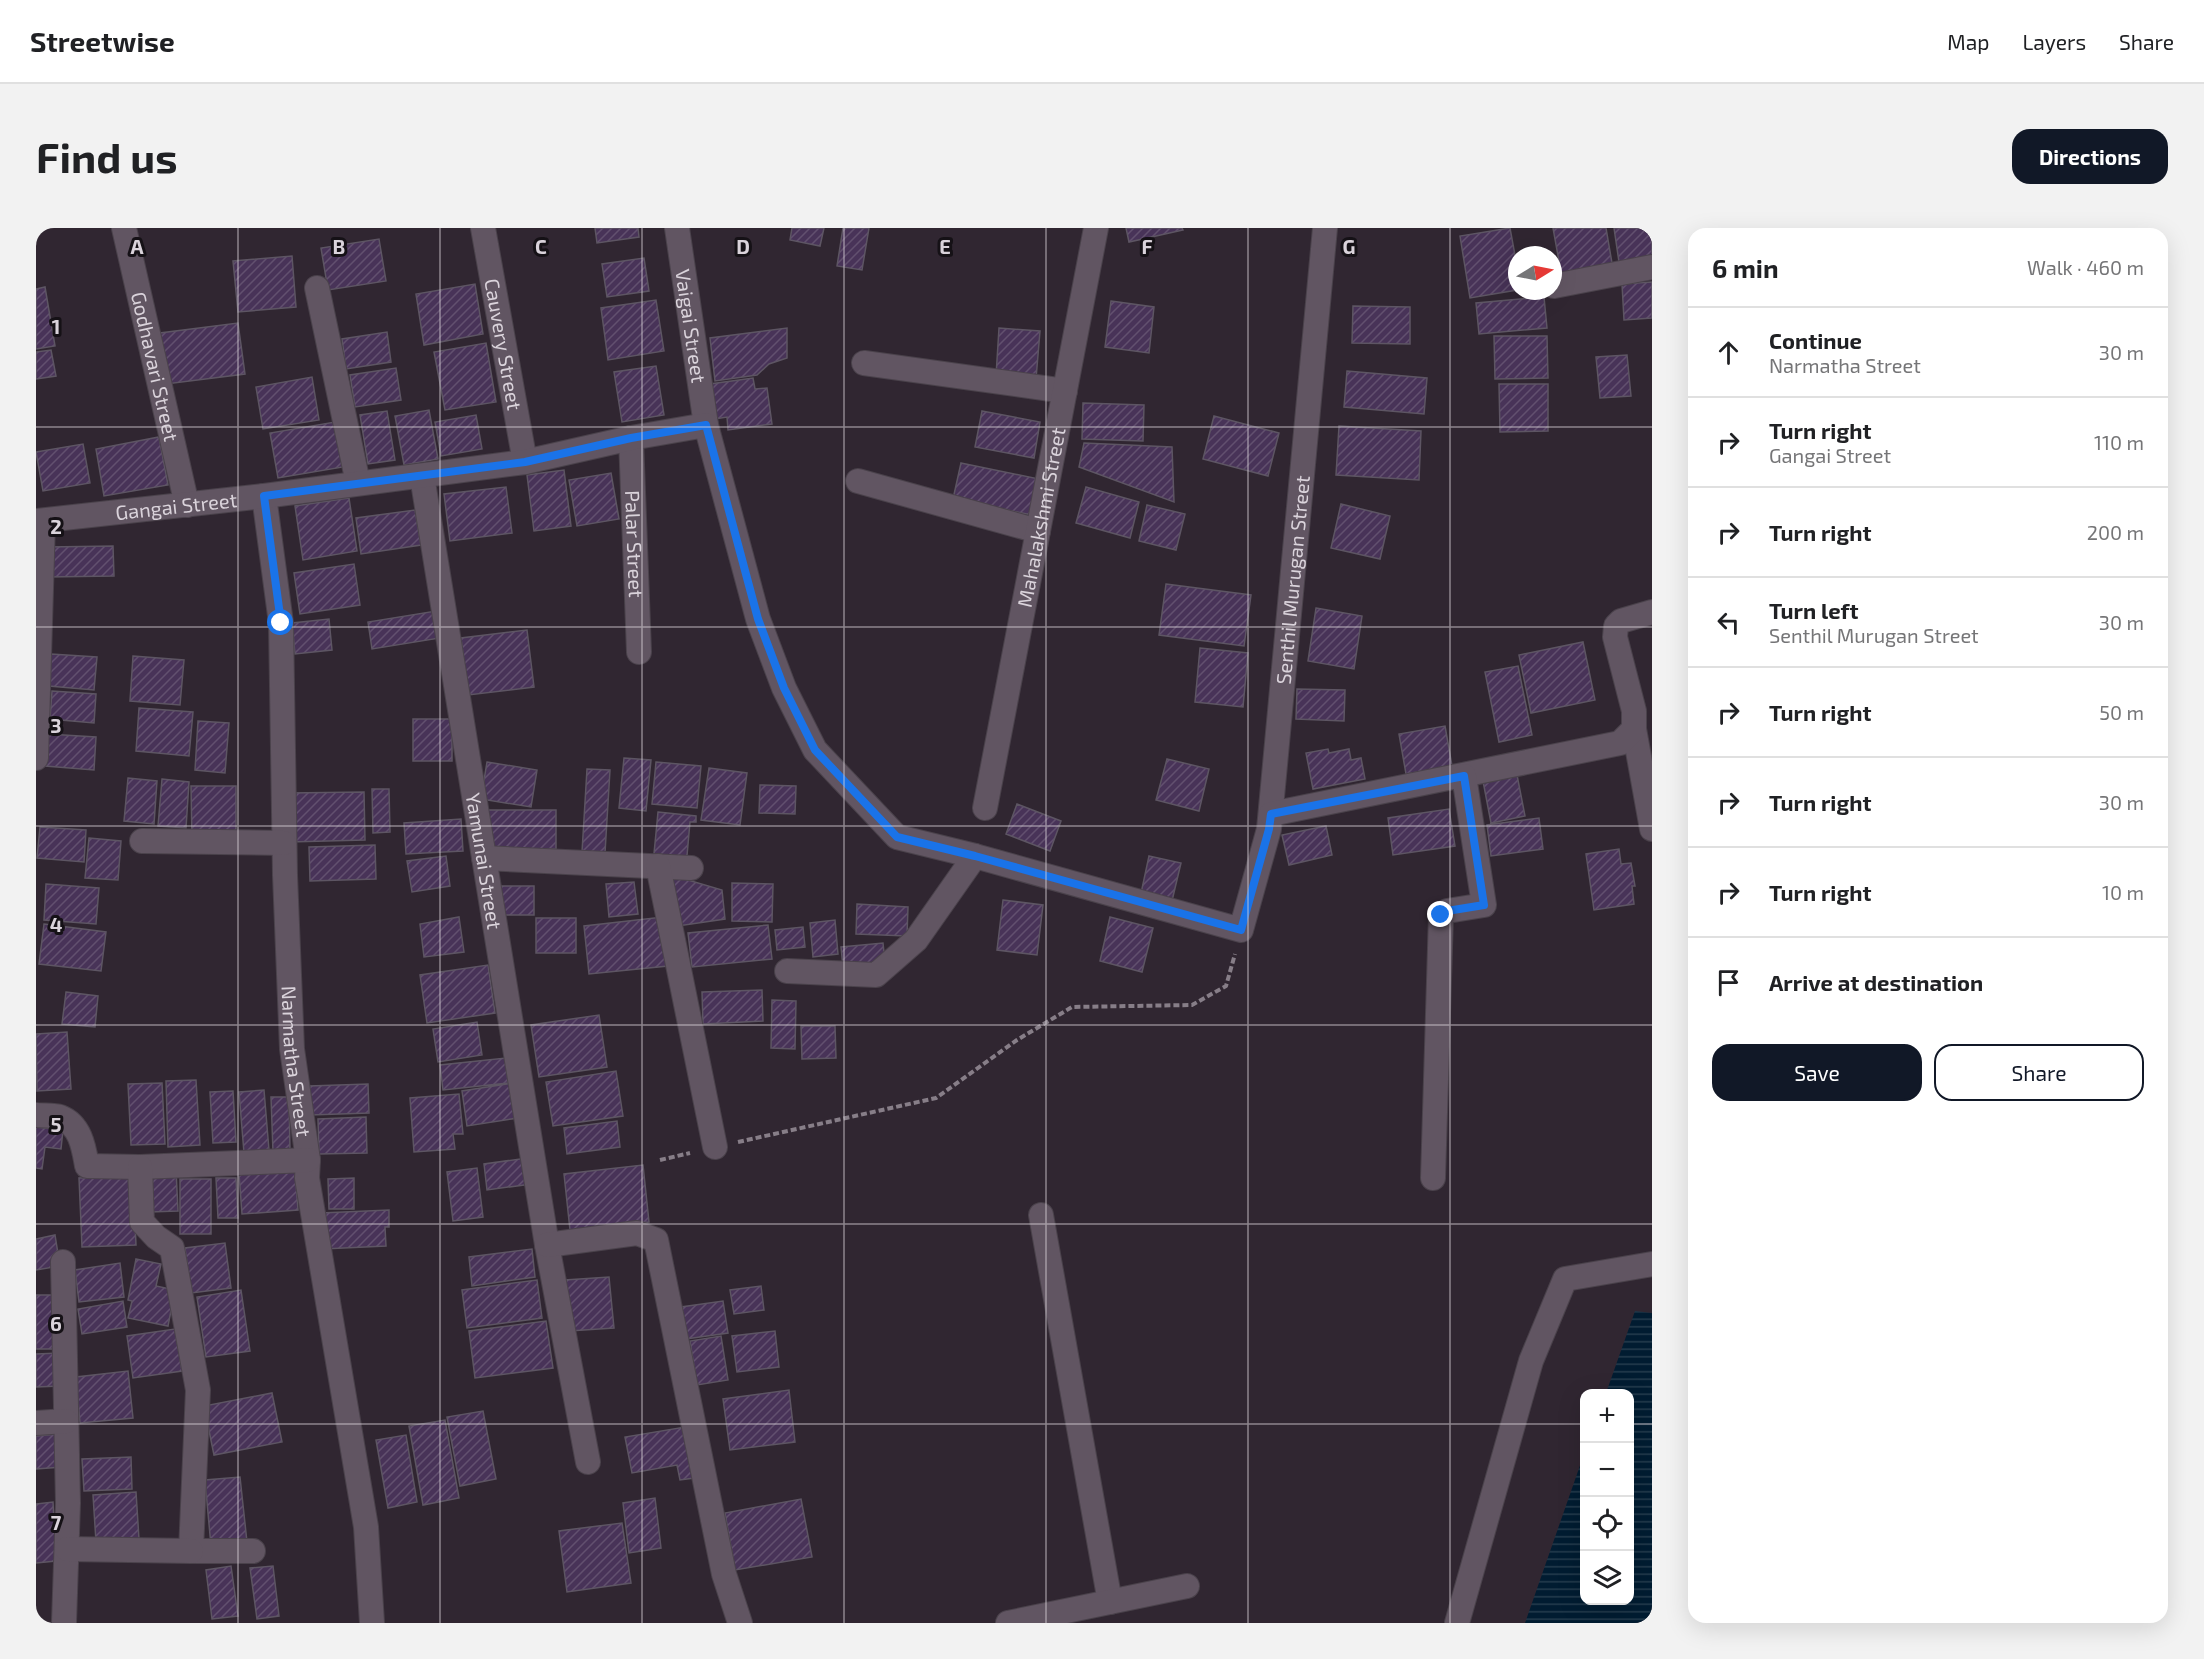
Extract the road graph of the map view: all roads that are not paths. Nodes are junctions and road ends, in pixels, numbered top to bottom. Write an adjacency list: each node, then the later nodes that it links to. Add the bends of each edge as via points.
1 (124, 228): 18 (street, Godhavari Street)
2 (483, 228): 13 (street, Cauvery Street)
3 (677, 228): 11 (street, Vaigai Street)
4 (1096, 228): 10 (street, Mahalakshmi Street)
5 (1325, 228): 27 (street, Senthil Murugan Street)
6 (1652, 267): 7 (street)
7 (1562, 284)
8 (317, 288): 16 (street)
9 (864, 363): 10 (street)
10 (1065, 391): 20 (street, Mahalakshmi Street)
11 (706, 425): 12 (street, Gangai Street); 31 (street, Vaigai Street, via 758,619 784,688 815,750 897,837)
12 (631, 438): 13 (street, Gangai Street); 22 (street, Palar Street)
13 (525, 462): 14 (street, Gangai Street)
14 (422, 476): 16 (street, Gangai Street); 32 (street, Yamunai Street)
15 (858, 481): 20 (street)
16 (358, 483): 17 (street, Gangai Street)
17 (264, 496): 18 (street, Gangai Street); 30 (street, Narmatha Street, via 281,623)
18 (187, 505): 19 (street, Gangai Street)
19 (39, 521): 24 (street)
20 (1038, 531): 26 (street, Mahalakshmi Street)
21 (1652, 612): 23 (street, via 1616,626 1615,637 1634,711)
22 (639, 652)
23 (1634, 729): 25 (street, via 1620,743); 28 (street)
24 (36, 758)
25 (1464, 776): 27 (street); 41 (street, via 1484,905 1441,915)
26 (985, 808)
27 (1271, 814): 35 (street, Senthil Murugan Street)
28 (1652, 829)
29 (142, 841): 30 (street)
30 (284, 843): 39 (street, Narmatha Street, via 292,1049)
31 (975, 856): 35 (street, Vaigai Street); 36 (street, via 916,940 876,975)
32 (484, 858): 33 (street); 43 (street, Yamunai Street)
33 (658, 867): 34 (street); 38 (street)
34 (691, 868)
35 (1241, 930)
36 (787, 971)
37 (36, 1115): 40 (street, via 61,1117 74,1127 82,1141 87,1167)
38 (715, 1148)
39 (308, 1160): 40 (street); 55 (street, Narmatha Street, via 307,1178 366,1527)
40 (140, 1167): 50 (street, via 142,1222 172,1248 198,1390)
41 (1433, 1178)
42 (1041, 1215): 53 (street)
43 (547, 1245): 48 (street, Yamunai Street); 56 (street, via 637,1233 656,1240 724,1574)
44 (63, 1262): 46 (street)
45 (1652, 1264): 58 (street, via 1565,1279 1531,1361)
46 (66, 1421): 47 (street); 49 (street)
47 (36, 1423)
48 (588, 1462)
49 (67, 1549): 50 (street); 54 (street)
50 (191, 1551): 51 (street)
51 (253, 1551)
52 (1186, 1586): 53 (street)
53 (1110, 1602): 57 (street)
54 (64, 1623)
55 (372, 1623)
56 (740, 1623)
57 (1008, 1623)
58 (1457, 1623)

